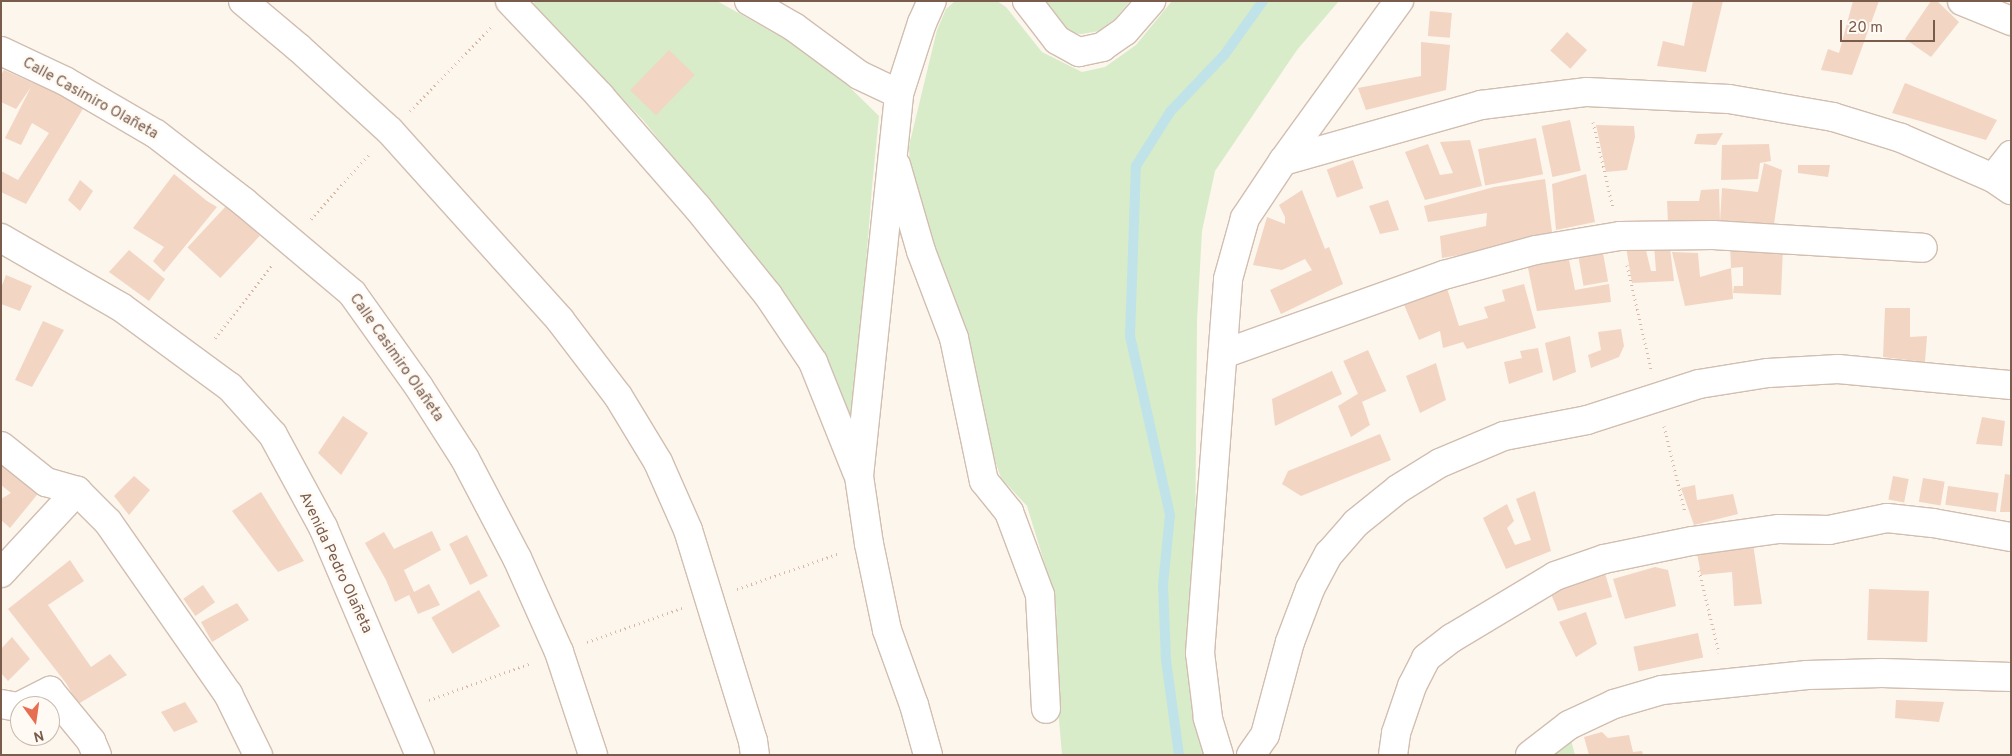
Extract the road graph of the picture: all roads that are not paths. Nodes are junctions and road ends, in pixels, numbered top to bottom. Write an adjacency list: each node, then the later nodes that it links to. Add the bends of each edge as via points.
1 (242, 1): 33 (street, via 390,131 560,320 618,396 658,462 688,530)
2 (749, 1): 11 (street, via 794,27 859,75)
3 (932, 1): 11 (street)
4 (1027, 1): 5 (street, via 1058,40 1079,52 1102,47 1125,31)
5 (1151, 1)
6 (1399, 1): 14 (street)
7 (1962, 1): 9 (street)
8 (512, 2): 21 (street, via 697,207 768,295 813,362)
9 (2011, 21)
10 (1, 51): 32 (street, Calle Casimiro Olañeta, via 65,81 156,134 352,292 419,387 469,467 517,558 559,652)
11 (899, 94): 13 (street)
12 (2011, 155): 15 (street)
13 (894, 157): 21 (street, via 884,223); 27 (street, via 921,251 954,338 984,481 1009,512 1040,595)
14 (1282, 161): 15 (street, via 1481,105 1586,92 1729,99 1834,117 1901,138); 18 (street, via 1245,218 1228,279)
15 (2002, 184)
16 (1, 238): 31 (street, Avenida Pedro Olañeta, via 121,307 230,387 273,435 323,527)
17 (1923, 248): 18 (street, via 1713,235 1620,236 1536,250 1444,275)
18 (1223, 354): 35 (street, via 1200,653 1208,718)
19 (2011, 385): 36 (street, via 1838,369 1768,373 1700,384 1587,420 1504,436 1440,463 1398,489 1356,523 1329,554 1310,589 1290,642 1264,735)
20 (1, 446): 22 (street, via 46,482)
21 (859, 476): 34 (street, via 868,544 887,630)
22 (77, 491): 24 (street); 30 (street, via 108,522 200,653 228,694)
23 (2011, 537): 37 (street, via 1887,518 1829,530 1779,529 1692,541 1604,559 1555,576 1452,638 1426,658 1412,686 1396,733)
24 (1, 573)
25 (2011, 677): 38 (street, via 1882,673 1807,675 1662,690 1614,704 1569,725)
26 (1, 704): 28 (street, via 18,707 50,691)
27 (1046, 709)
28 (94, 748): 29 (street)
29 (119, 755)
30 (258, 755)
31 (420, 755)
32 (593, 755)
33 (755, 755)
34 (928, 755)
35 (1219, 755)
36 (1251, 755)
37 (1393, 755)
38 (1530, 755)

